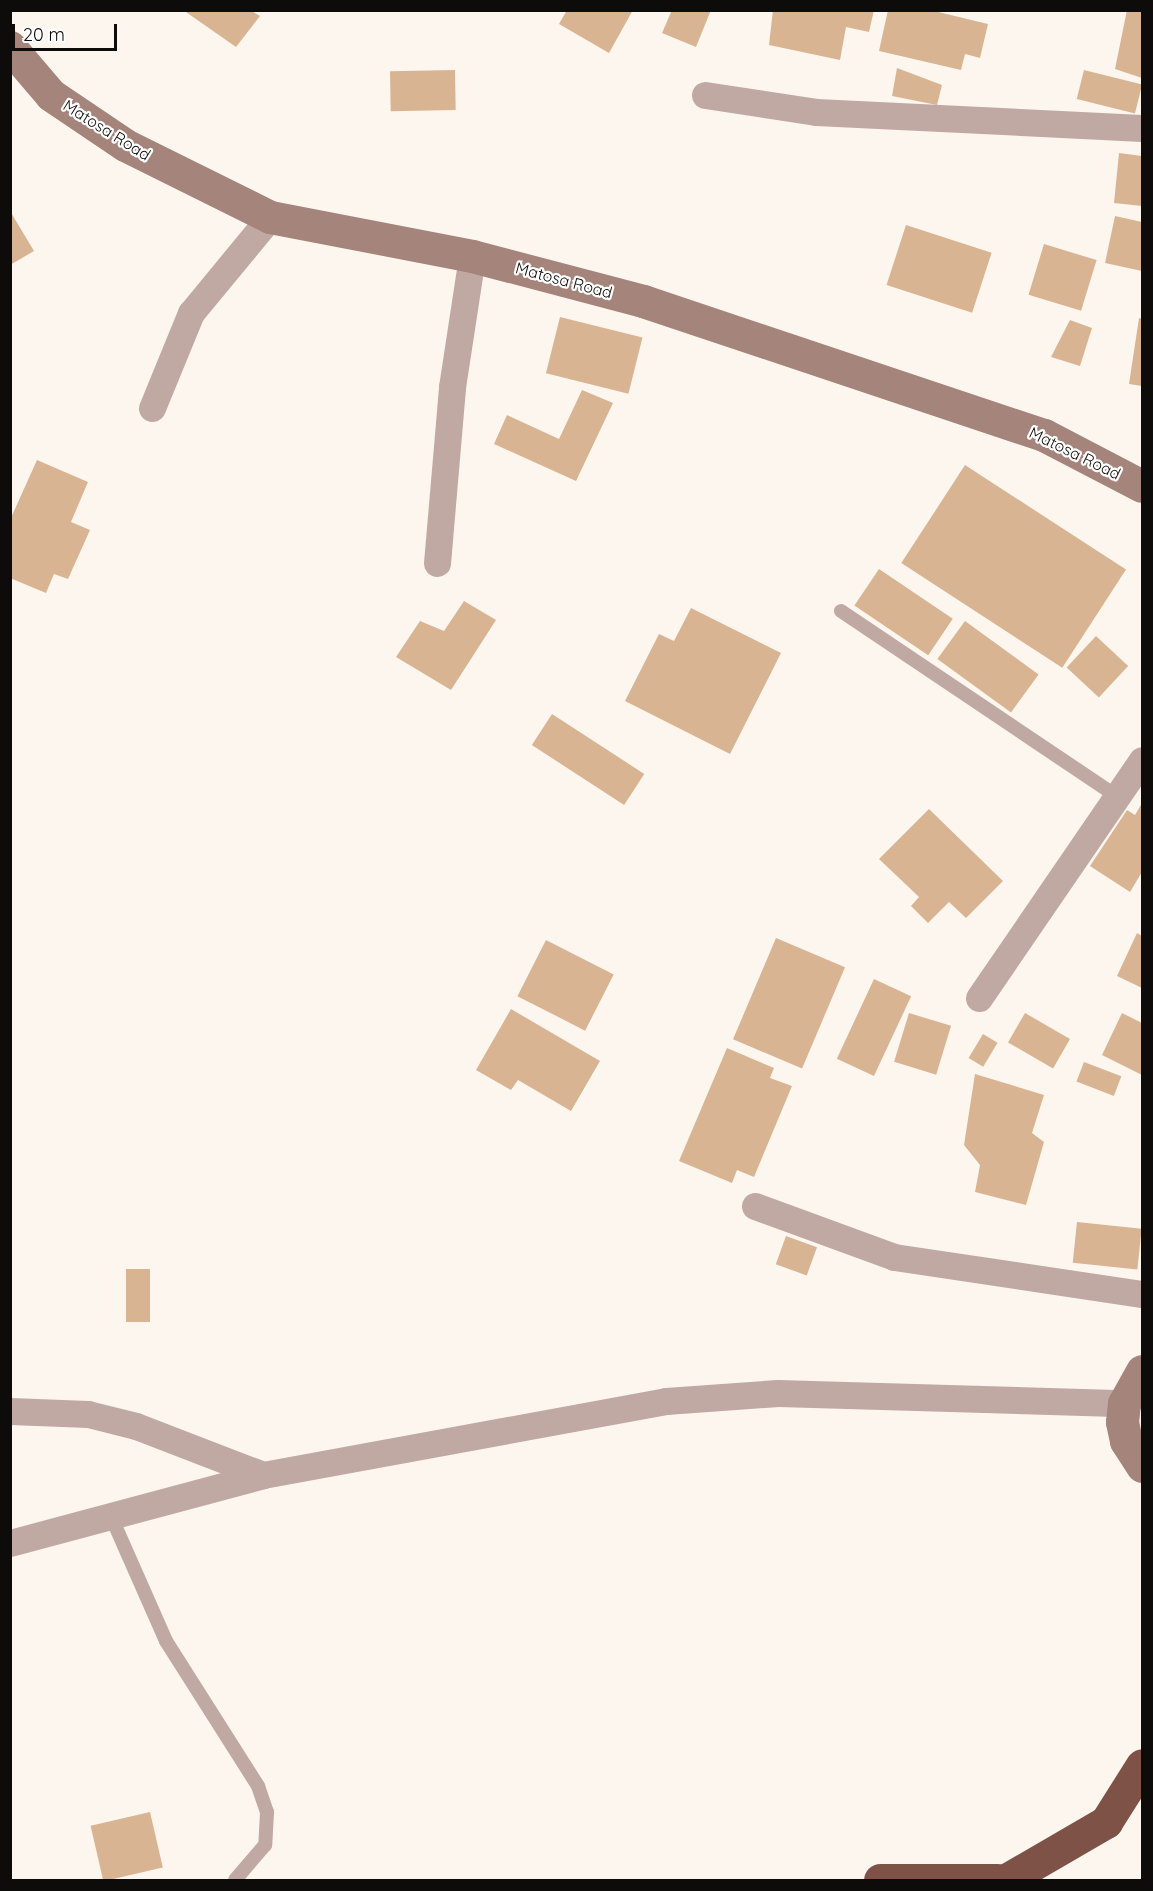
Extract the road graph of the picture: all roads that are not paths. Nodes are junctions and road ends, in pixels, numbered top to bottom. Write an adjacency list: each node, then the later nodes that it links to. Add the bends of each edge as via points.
1 (10, 46): 4 (street, Matosa Road, via 51,95 125,145)
2 (705, 95): 3 (street, via 826,113)
3 (1143, 129)
4 (270, 217): 5 (street, Matosa Road); 6 (street, via 190,313)
5 (472, 256): 7 (street, Matosa Road, via 643,301 1044,435); 8 (street, via 452,387)
6 (152, 408)
7 (1143, 486)
8 (437, 563)
9 (841, 611): 11 (lane)
10 (1143, 760): 11 (street)
11 (1118, 797): 12 (street)
12 (979, 999)
13 (755, 1206): 14 (street, via 894,1257)
14 (1143, 1294)
15 (1143, 1371): 16 (street)
16 (1124, 1402): 18 (street, via 1126,1441); 19 (street, via 778,1393 666,1401)
17 (10, 1411): 19 (street, via 88,1414 136,1426)
18 (1143, 1466)
19 (263, 1475): 20 (street)
20 (110, 1514): 21 (street); 23 (lane, via 166,1641 258,1786 267,1812 265,1845)
21 (10, 1543)
22 (1143, 1765): 26 (highway, via 1106,1822)
23 (235, 1881)
24 (880, 1881): 25 (highway)
25 (997, 1881)
26 (1006, 1881)

